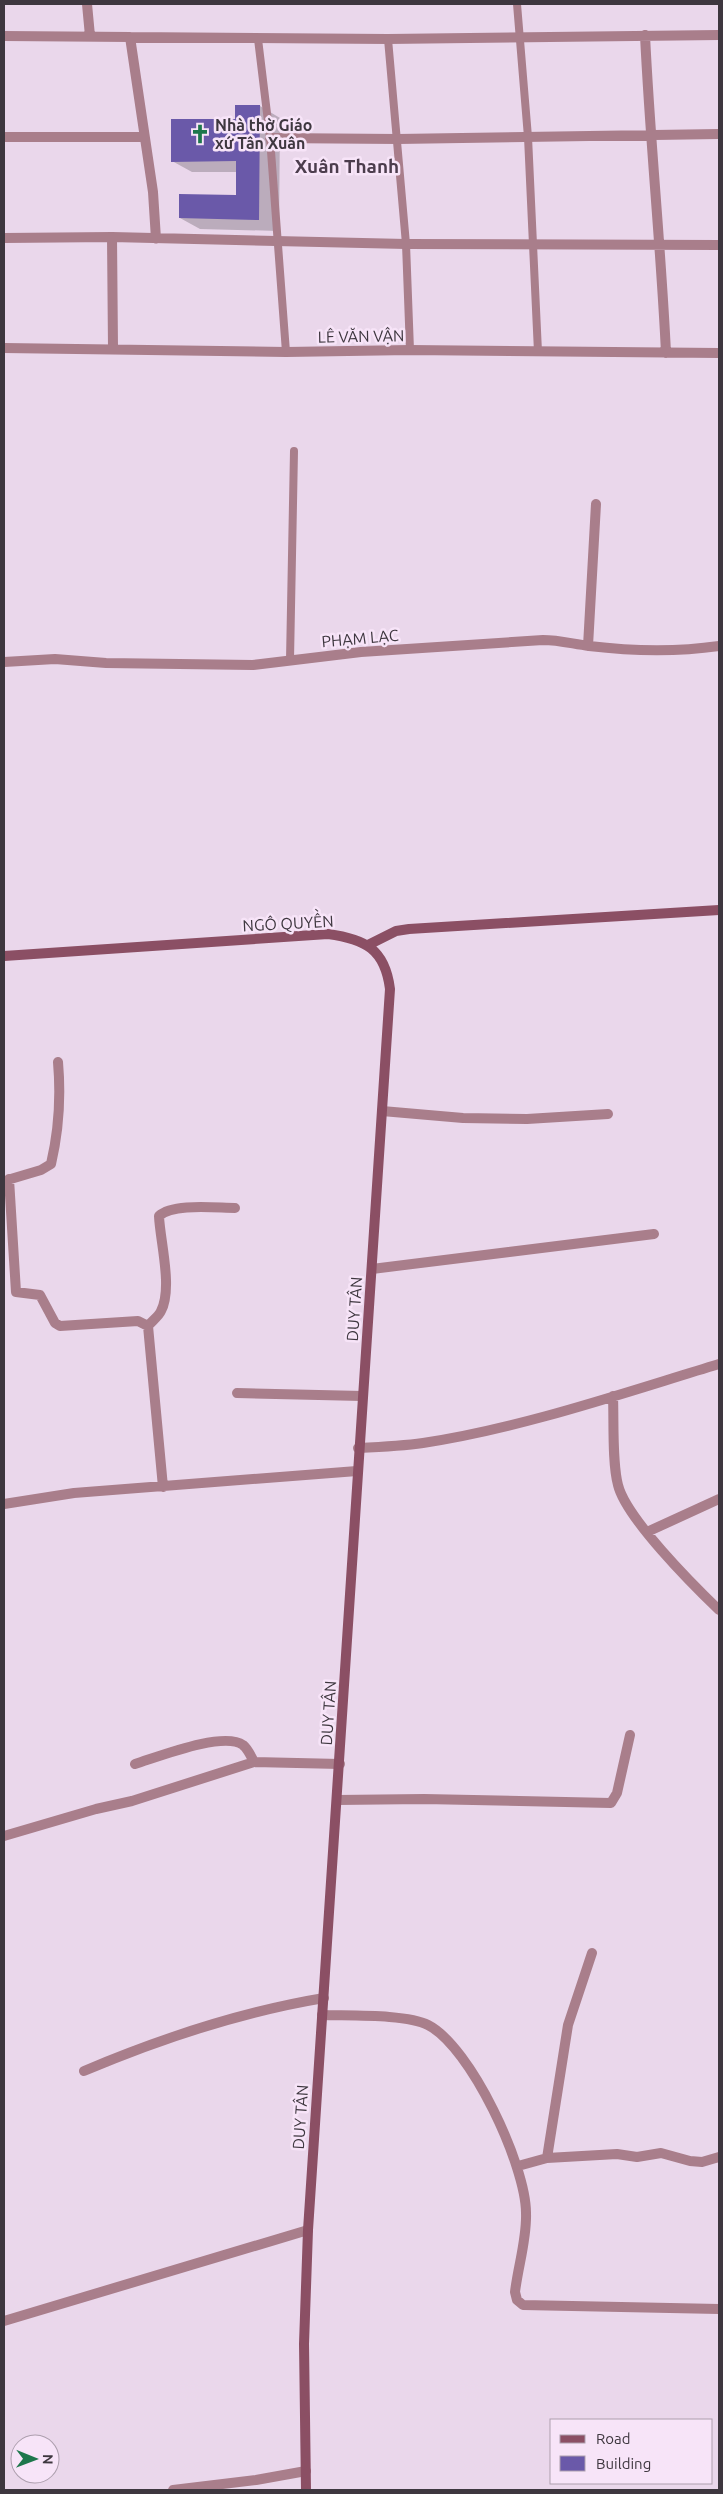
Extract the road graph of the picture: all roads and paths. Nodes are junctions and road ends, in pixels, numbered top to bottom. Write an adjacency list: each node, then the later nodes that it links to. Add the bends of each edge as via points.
1 (87, 4): 6 (street)
2 (517, 4): 7 (lane)
3 (645, 35): 4 (street); 7 (street); 12 (street)
4 (719, 35)
5 (4, 36): 6 (street)
6 (90, 36): 8 (street)
7 (519, 36): 10 (street); 14 (lane)
8 (130, 37): 9 (street); 13 (street)
9 (258, 39): 10 (street); 16 (lane)
10 (388, 39): 17 (lane)
11 (719, 134): 12 (street)
12 (650, 136): 14 (street); 24 (street)
13 (144, 137): 15 (street); 20 (street, via 154,192)
14 (528, 137): 17 (street); 22 (lane)
15 (4, 138)
16 (270, 138): 17 (street); 21 (lane)
17 (398, 139): 23 (lane)
18 (4, 238): 19 (street)
19 (112, 238): 20 (street); 27 (street)
20 (156, 239): 21 (street)
21 (276, 241): 23 (street); 29 (lane)
22 (534, 243): 23 (street); 24 (street); 30 (lane)
23 (406, 244): 28 (lane)
24 (660, 244): 25 (street); 31 (street)
25 (719, 245)
26 (4, 348): 27 (street, LÊ VĂN VẬN)
27 (113, 348): 29 (street, LÊ VĂN VẬN)
28 (410, 350): 29 (street, LÊ VĂN VẬN); 30 (street, LÊ VĂN VẬN)
29 (286, 352)
30 (538, 352): 31 (street, LÊ VĂN VẬN)
31 (666, 353): 32 (street, LÊ VĂN VẬN)
32 (719, 353)
33 (294, 451): 37 (lane)
34 (596, 504): 35 (street)
35 (588, 646): 36 (street, PHẠM LẠC, via 678,650); 37 (street, PHẠM LẠC, via 562,640 543,640)
36 (719, 646)
37 (290, 660): 38 (street, PHẠM LẠC, via 227,666 55,659)
38 (4, 662)
39 (719, 910): 40 (street, via 408,929 396,931)
40 (368, 945): 41 (street, NGÔ QUYỀN, via 353,937 328,934); 43 (street, DUY TÂN, via 381,961 390,989)
41 (4, 956)
42 (58, 1062): 45 (street, via 57,1140 51,1164)
43 (382, 1111): 44 (street, via 526,1119); 48 (street, DUY TÂN)
44 (608, 1114)
45 (6, 1180): 49 (street, via 16,1292 40,1295 55,1323 60,1326 138,1321)
46 (235, 1208): 49 (street, via 165,1210 159,1216 166,1271 165,1294 162,1310)
47 (654, 1234): 48 (street)
48 (372, 1269): 52 (street, DUY TÂN)
49 (148, 1326): 56 (street)
50 (719, 1364): 53 (street)
51 (237, 1394): 52 (street)
52 (362, 1396): 54 (street, DUY TÂN)
53 (613, 1396): 54 (street, via 465,1436 421,1444); 59 (street, via 618,1484 623,1500)
54 (358, 1448): 55 (street, DUY TÂN)
55 (357, 1472): 56 (street); 64 (street, DUY TÂN)
56 (163, 1487): 58 (street, via 74,1493)
57 (719, 1499): 59 (street)
58 (4, 1504)
59 (647, 1532): 60 (street)
60 (719, 1610)
61 (630, 1736): 65 (street, via 617,1793 611,1803)
62 (254, 1762): 63 (street, via 242,1745 230,1741 214,1742); 64 (street); 66 (street, via 132,1801)
63 (135, 1764)
64 (340, 1764): 65 (street, DUY TÂN)
65 (337, 1800): 68 (street, DUY TÂN)
66 (4, 1836)
67 (592, 1953): 72 (street, via 568,2025)
68 (324, 1998): 69 (street, DUY TÂN); 70 (street, via 246,2014 171,2036)
69 (322, 2015): 73 (street, via 420,2021 444,2035 468,2066); 74 (street, DUY TÂN)
70 (84, 2071)
71 (719, 2157): 72 (street, via 702,2162 661,2154)
72 (547, 2158): 73 (street)
73 (518, 2166): 75 (street, via 524,2185 526,2213 515,2292 522,2305)
74 (308, 2230): 76 (street); 77 (street, DUY TÂN, via 304,2344)
75 (719, 2310)
76 (4, 2321)
77 (306, 2471): 78 (street); 79 (street, DUY TÂN)
78 (173, 2490)
79 (306, 2490)

